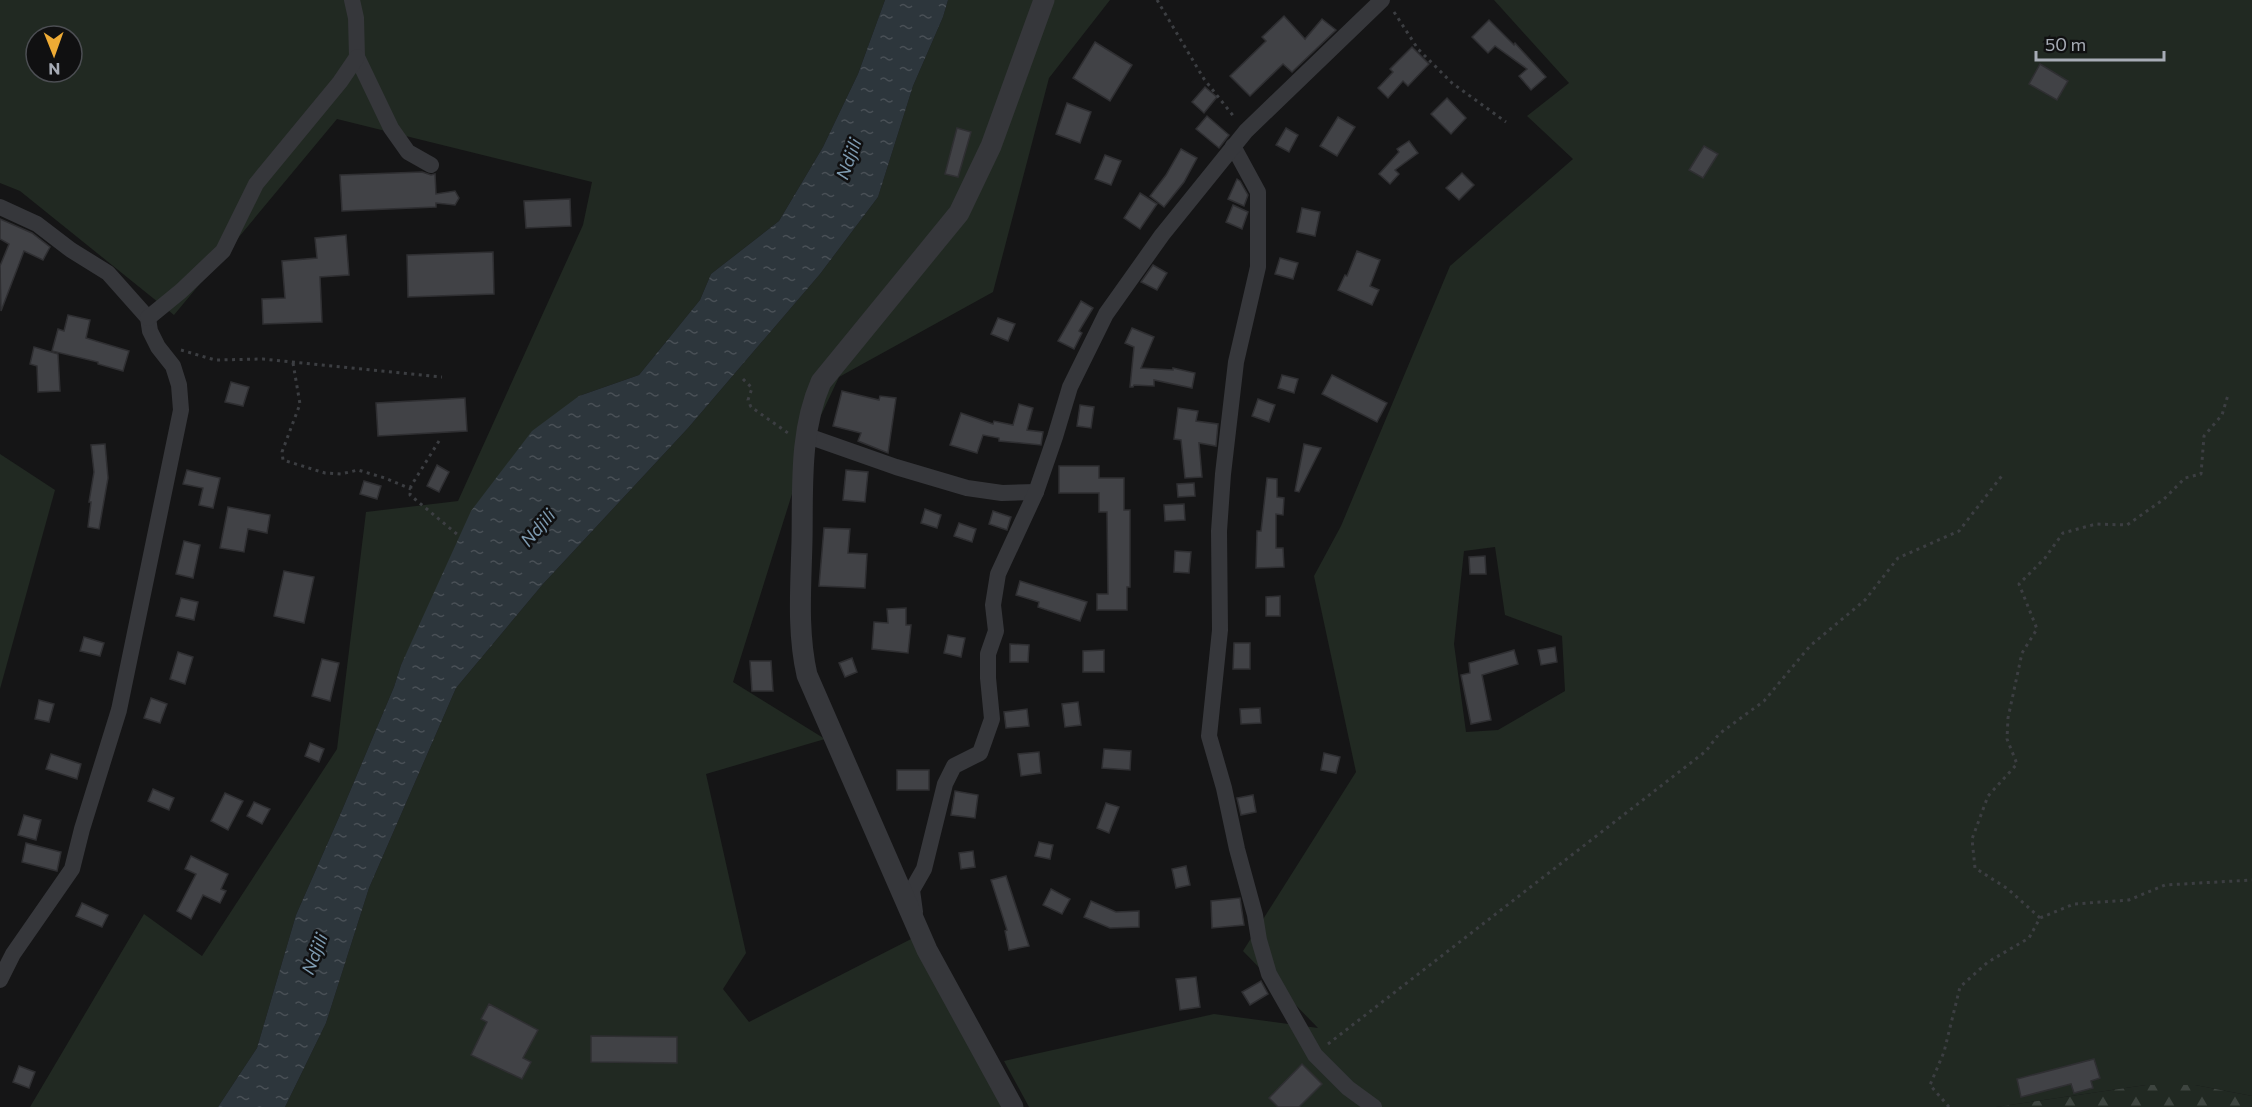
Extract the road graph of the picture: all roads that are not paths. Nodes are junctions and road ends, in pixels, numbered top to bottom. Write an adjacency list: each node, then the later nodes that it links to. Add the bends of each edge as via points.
1 (352, 0): 4 (street)
2 (1044, 0): 9 (street, via 991,146 959,213 821,382 812,402)
3 (1387, 5): 5 (street)
4 (357, 57): 6 (street, via 391,128 408,152); 8 (street, via 256,184 223,251)
5 (1233, 146): 10 (street, via 1106,314 1070,387); 14 (street, via 1258,192 1258,267 1236,362 1223,474 1220,630 1209,736 1269,974 1315,1055)
6 (430, 165)
7 (0, 207): 8 (street, via 37,224 108,273)
8 (148, 318): 12 (street, via 158,347 173,366 181,410 119,710 72,869 13,954)
9 (805, 439): 10 (street, via 967,488); 11 (street, via 800,629 807,675)
10 (1036, 492): 11 (street, via 998,574 993,605 996,631 988,654 992,719 980,753 954,766 945,784 924,869 912,890 915,918)
11 (927, 950): 13 (street)
12 (0, 980)
13 (1013, 1107)
14 (1374, 1107)

